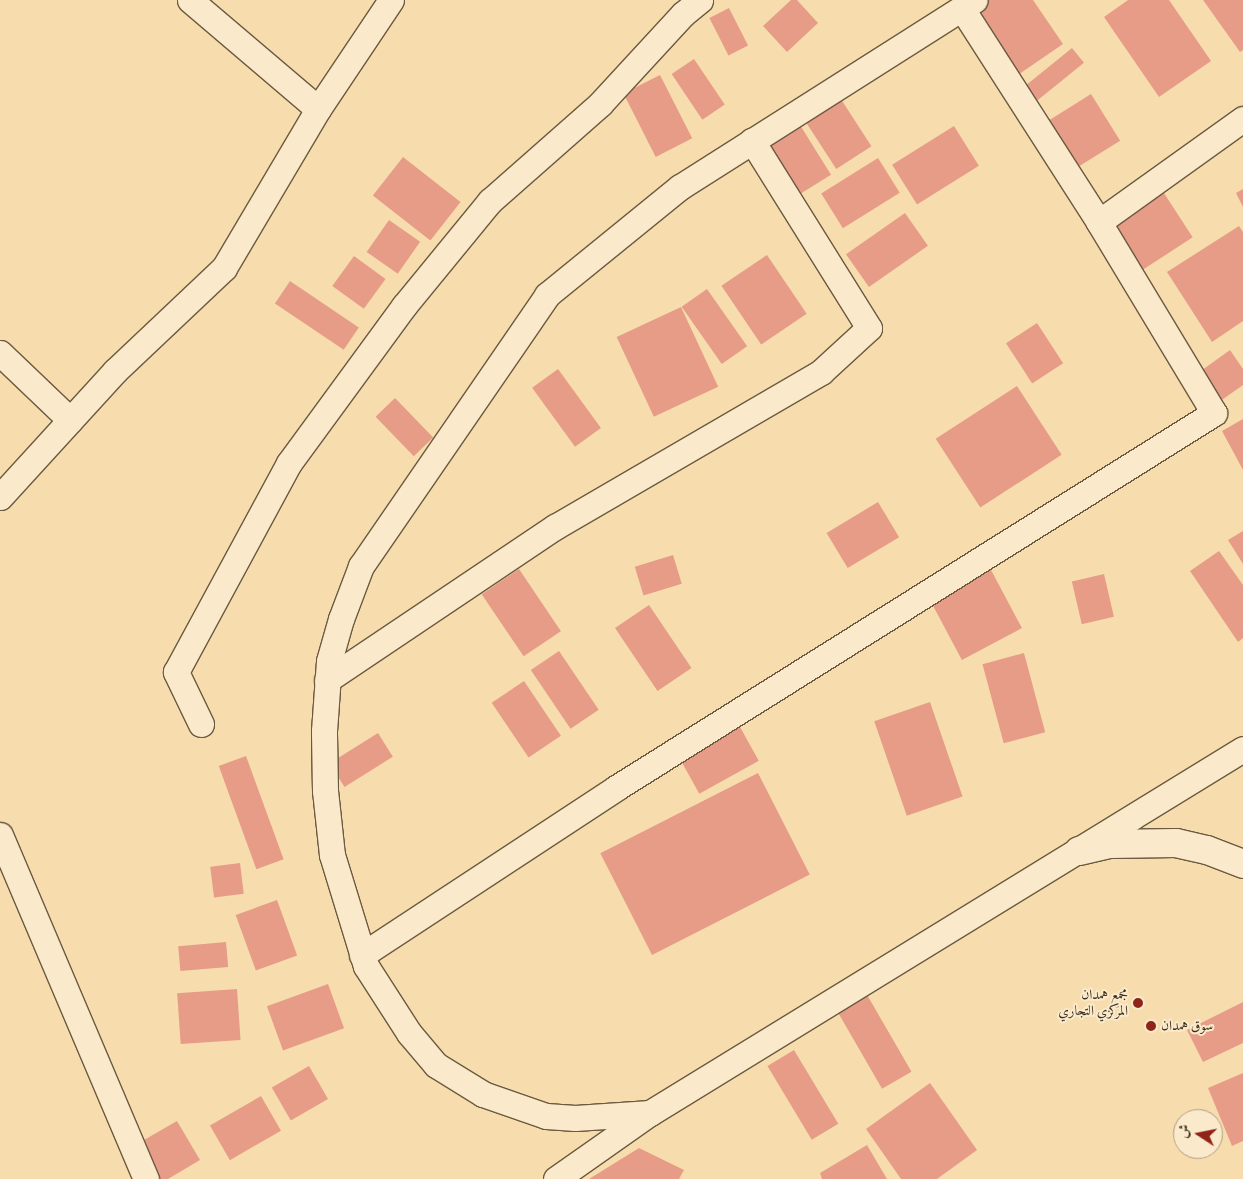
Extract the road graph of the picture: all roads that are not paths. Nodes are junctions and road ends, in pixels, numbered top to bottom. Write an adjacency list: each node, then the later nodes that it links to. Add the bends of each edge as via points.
1 (190, 0): 5 (street)
2 (391, 0): 5 (street)
3 (700, 0): 13 (street, via 682,14 600,104 490,201 404,306 289,463 176,672)
4 (968, 4): 7 (street); 8 (street)
5 (318, 109): 10 (street, via 224,268 116,371)
6 (1243, 119): 8 (street)
7 (752, 141): 12 (street, via 680,187 547,294 361,566 329,660); 12 (street, via 869,328 821,372 555,527)
8 (1099, 222): 18 (street, via 1214,413 616,788)
9 (0, 353): 10 (street)
10 (70, 420): 11 (street)
11 (0, 497)
12 (328, 680): 18 (street, via 326,791 332,855)
13 (201, 724)
14 (1243, 749): 16 (street)
15 (0, 835): 20 (street)
16 (1079, 851): 17 (street, via 1110,844 1176,843 1207,850); 19 (street)
17 (1243, 864)
18 (362, 955): 19 (street, via 409,1034 436,1065 483,1094 546,1116 575,1118)
19 (650, 1113): 21 (street)
20 (146, 1179)
21 (556, 1179)

